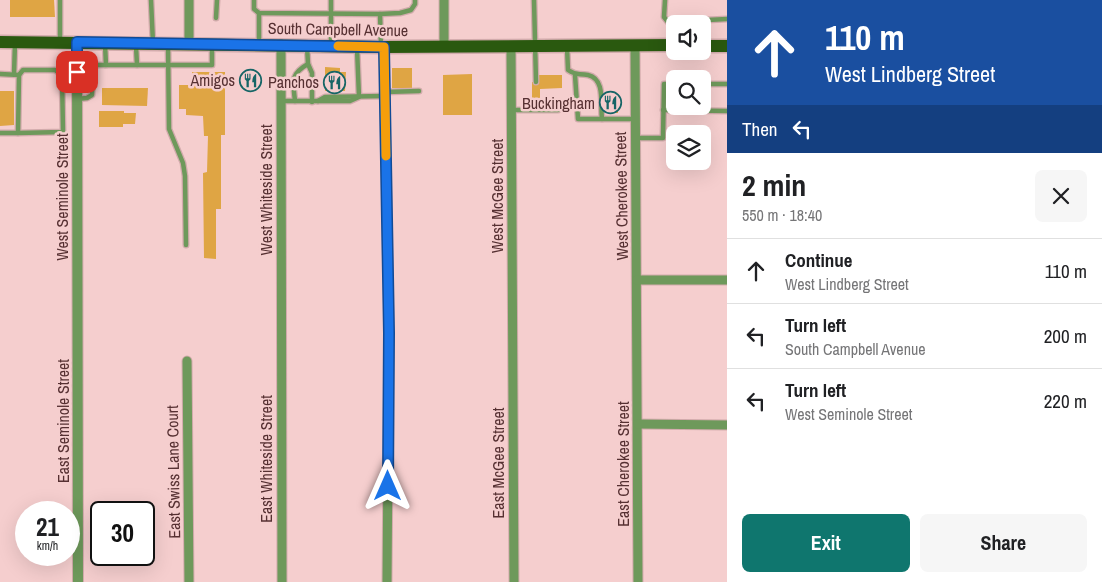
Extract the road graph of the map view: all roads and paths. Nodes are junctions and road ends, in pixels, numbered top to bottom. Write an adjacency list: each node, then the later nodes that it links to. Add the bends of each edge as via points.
1 (60, 0): 20 (lane)
2 (151, 0): 24 (lane)
3 (189, 0): 26 (street)
4 (217, 0): 14 (lane)
5 (254, 0): 11 (lane, via 254,9)
6 (331, 0): 12 (lane)
7 (415, 0): 13 (lane, via 411,10)
8 (444, 0): 40 (street)
9 (534, 0): 35 (lane)
10 (665, 0): 16 (lane)
11 (259, 13): 12 (lane); 28 (lane)
12 (331, 14): 13 (lane); 33 (lane)
13 (380, 14): 39 (lane)
14 (216, 18)
15 (727, 19): 17 (lane)
16 (666, 20)
17 (711, 21)
18 (0, 42): 19 (main road, South Campbell Avenue)
19 (14, 42): 20 (main road, South Campbell Avenue); 47 (lane)
20 (60, 42): 21 (main road, South Campbell Avenue)
21 (77, 42): 22 (main road, South Campbell Avenue); 56 (street, West Seminole Street)
22 (105, 42): 23 (main road, South Campbell Avenue); 43 (lane)
23 (136, 43): 24 (main road, South Campbell Avenue); 44 (lane)
24 (154, 43): 25 (main road, South Campbell Avenue)
25 (168, 43): 26 (main road, South Campbell Avenue); 45 (lane)
26 (189, 43): 27 (main road, South Campbell Avenue)
27 (212, 44): 28 (main road, South Campbell Avenue); 45 (lane, via 212,65)
28 (259, 44): 29 (main road, South Campbell Avenue)
29 (281, 44): 30 (main road, South Campbell Avenue); 57 (street, West Whiteside Street)
30 (307, 45): 33 (main road, South Campbell Avenue); 42 (lane)
31 (634, 45): 32 (main road, South Campbell Avenue); 36 (main road, South Campbell Avenue); 67 (street, West Cherokee Street)
32 (666, 45)
33 (331, 46): 34 (main road, South Campbell Avenue)
34 (357, 46): 39 (main road, South Campbell Avenue); 55 (lane)
35 (534, 46): 36 (main road, South Campbell Avenue); 41 (main road, South Campbell Avenue); 49 (lane)
36 (567, 46): 48 (lane, via 568,70)
37 (711, 46): 38 (main road)
38 (727, 46)
39 (383, 47): 40 (main road, South Campbell Avenue); 54 (street)
40 (444, 47): 41 (main road, South Campbell Avenue)
41 (510, 47): 61 (street, West McGee Street)
42 (308, 64): 58 (lane, via 298,70 294,79); 59 (lane)
43 (106, 65): 44 (lane); 56 (lane, via 96,65 93,69 92,95)
44 (137, 65): 45 (lane)
45 (168, 65): 73 (lane, via 169,129 185,176)
46 (0, 74): 47 (lane)
47 (17, 74): 68 (lane, via 23,70 55,70 62,75); 71 (lane)
48 (575, 74): 66 (lane, via 590,75 597,81 602,94); 66 (lane, via 578,119)
49 (536, 82)
50 (666, 84): 64 (lane)
51 (711, 84): 52 (lane)
52 (727, 84)
53 (419, 91): 54 (lane)
54 (385, 94): 55 (lane); 86 (street, via 389,333)
55 (358, 97): 59 (lane, via 350,102)
56 (77, 99): 69 (street, West Seminole Street)
57 (281, 101): 58 (lane); 76 (street, West Whiteside Street)
58 (295, 101): 59 (lane)
59 (315, 102)
60 (536, 104): 62 (lane)
61 (511, 110): 62 (lane); 77 (street, West McGee Street)
62 (535, 110): 63 (lane)
63 (558, 110)
64 (664, 110): 65 (lane); 72 (lane, via 664,138)
65 (727, 111)
66 (602, 119): 67 (lane)
67 (635, 119): 72 (street, West Cherokee Street)
68 (63, 132): 69 (lane); 71 (lane)
69 (77, 132): 79 (street, West Seminole Street)
70 (0, 133): 71 (lane)
71 (18, 133)
72 (636, 138): 74 (street, West Cherokee Street)
73 (186, 245)
74 (637, 280): 75 (street); 78 (street, West Cherokee Street)
75 (727, 280)
76 (281, 336): 85 (street, East Whiteside Street)
77 (513, 344): 87 (street, East McGee Street)
78 (638, 346): 81 (street, East Cherokee Street)
79 (78, 351): 83 (street, East Seminole Street)
80 (187, 361): 84 (street, East Swiss Lane Court)
81 (638, 424): 82 (street); 88 (street, East Cherokee Street)
82 (727, 425)
83 (78, 582)
84 (189, 582)
85 (282, 582)
86 (387, 582)
87 (514, 582)
88 (638, 582)

